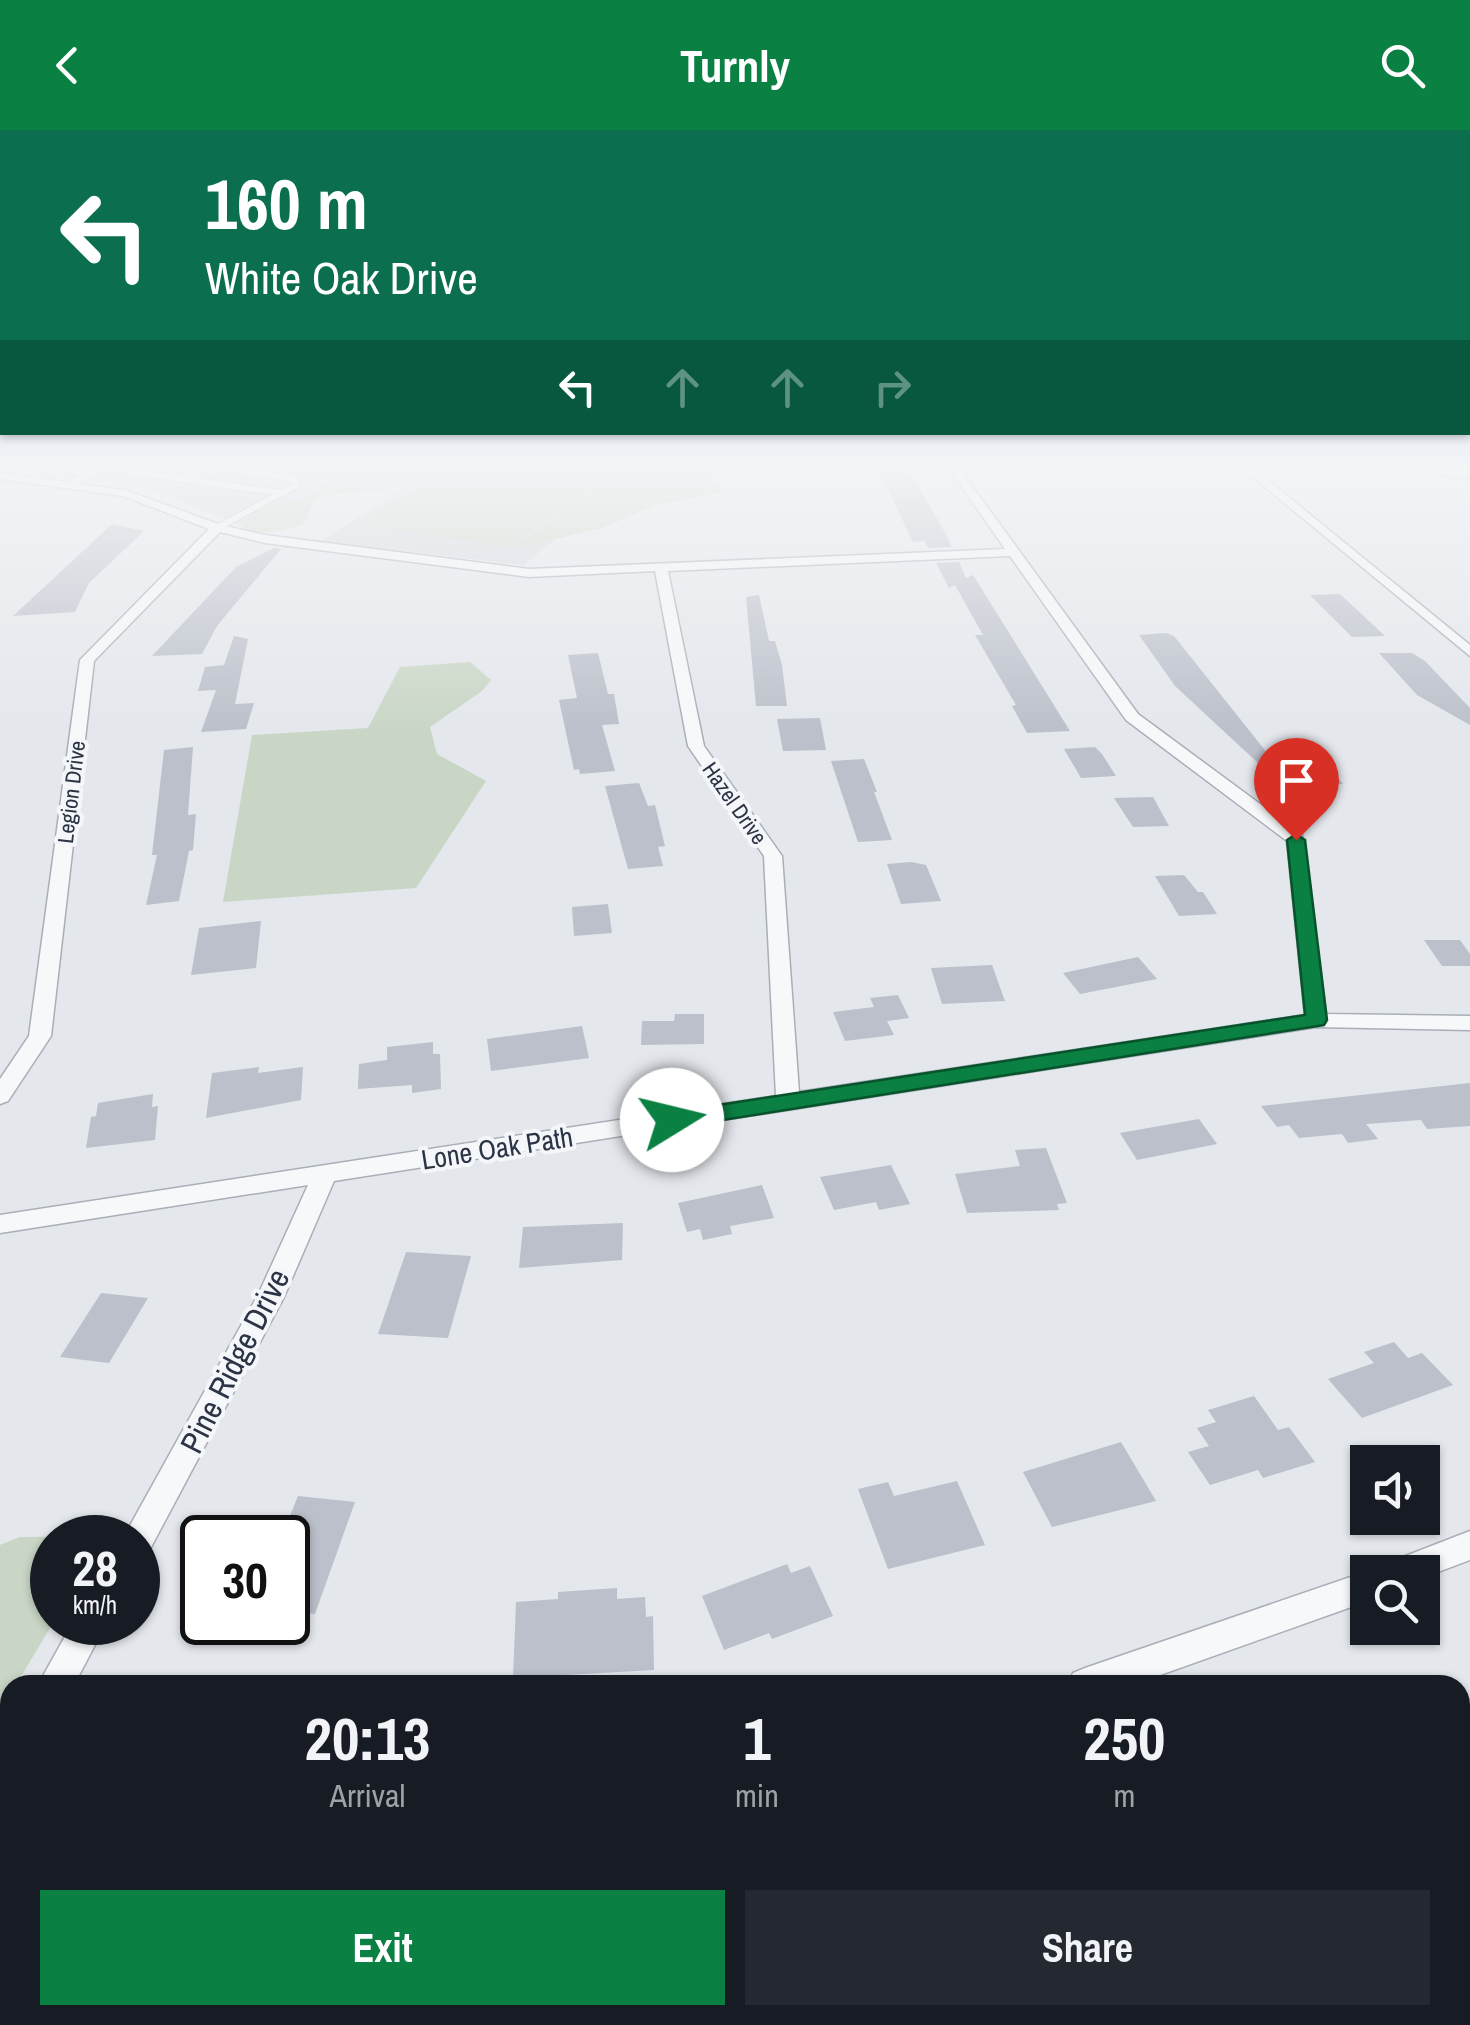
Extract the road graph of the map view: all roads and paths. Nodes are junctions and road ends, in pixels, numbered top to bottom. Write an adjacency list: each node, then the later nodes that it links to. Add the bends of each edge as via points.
1 (194, 552): 10 (street, Legion Drive, via 87,660 40,1036)
2 (351, 552): 6 (street, via 529,573)
3 (1007, 552): 6 (street)
4 (1017, 552): 8 (street, via 1132,717 1296,840)
5 (1349, 552): 7 (street)
6 (660, 568): 11 (street, Hazel Drive, via 696,746 773,856)
7 (1470, 652)
8 (1316, 1020): 9 (street, Lone Oak Path); 11 (street, Lone Oak Path)
9 (1470, 1023)
10 (0, 1096)
11 (788, 1101): 12 (street, Lone Oak Path)
12 (324, 1176): 13 (street, Lone Oak Path); 14 (street, Pine Ridge Drive, via 272,1296)
13 (0, 1224)
14 (153, 1515)
15 (1470, 1545): 16 (street)
16 (1440, 1557)
17 (1350, 1592): 20 (street)
18 (78, 1645): 19 (street)
19 (61, 1675)
20 (1113, 1675)

